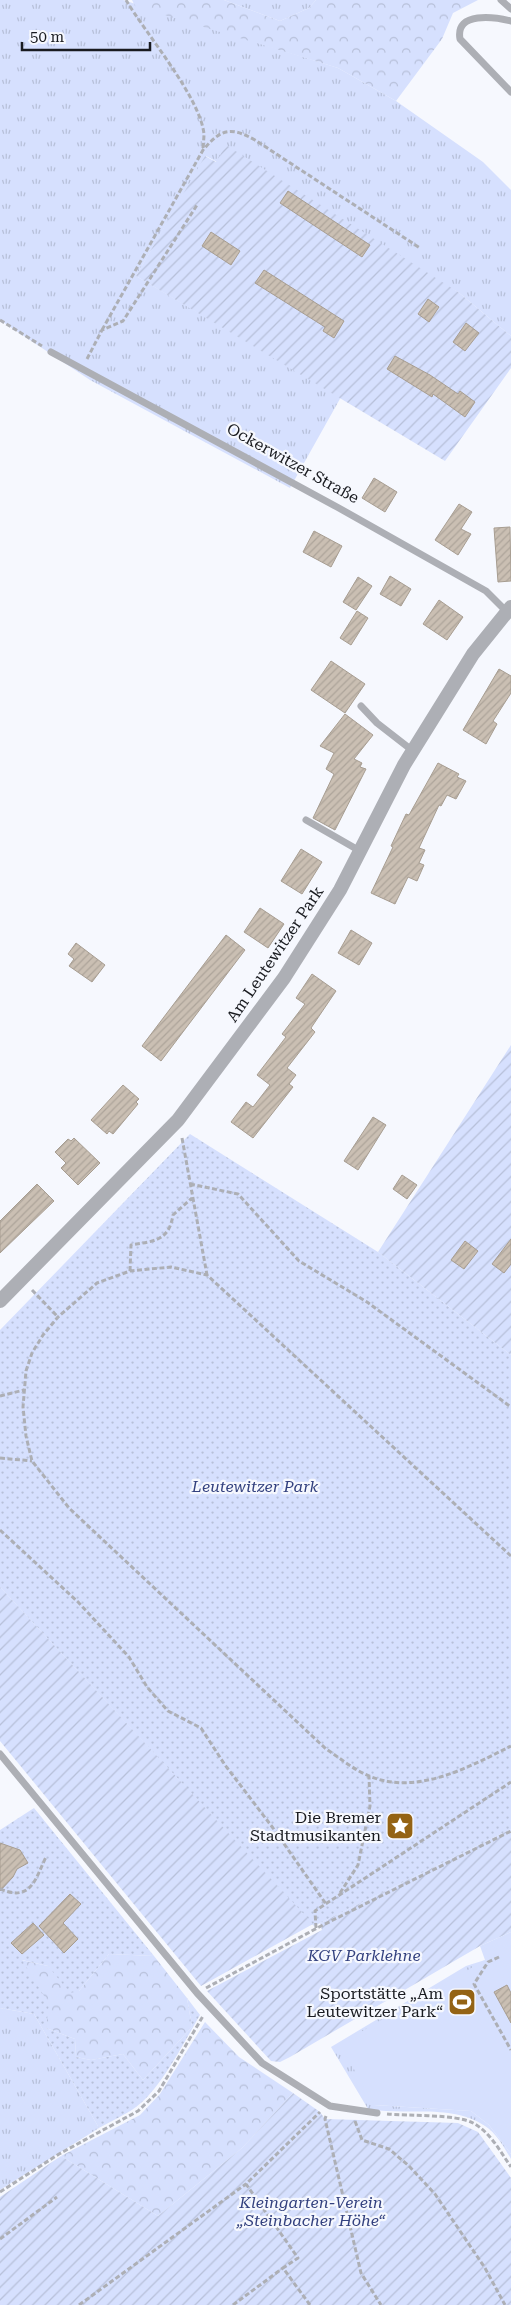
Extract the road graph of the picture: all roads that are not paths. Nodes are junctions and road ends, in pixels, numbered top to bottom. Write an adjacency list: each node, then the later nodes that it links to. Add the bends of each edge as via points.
1 (501, 0): 2 (lane)
2 (511, 10)
3 (511, 21): 4 (lane, via 493,16 476,18 462,24 459,31 460,39)
4 (511, 92)
5 (51, 352): 6 (lane, Ockerwitzer Straße, via 486,591)
6 (509, 611): 8 (street, Am Leutewitzer Park, via 473,654)
7 (361, 706): 8 (lane)
8 (413, 751): 10 (street, Am Leutewitzer Park)
9 (306, 820): 10 (lane)
10 (360, 851): 11 (street, Am Leutewitzer Park, via 340,890 284,978 178,1120)
11 (0, 1301)
12 (0, 1754): 13 (lane, via 196,1993 262,2063 328,2105)
13 (377, 2113)

